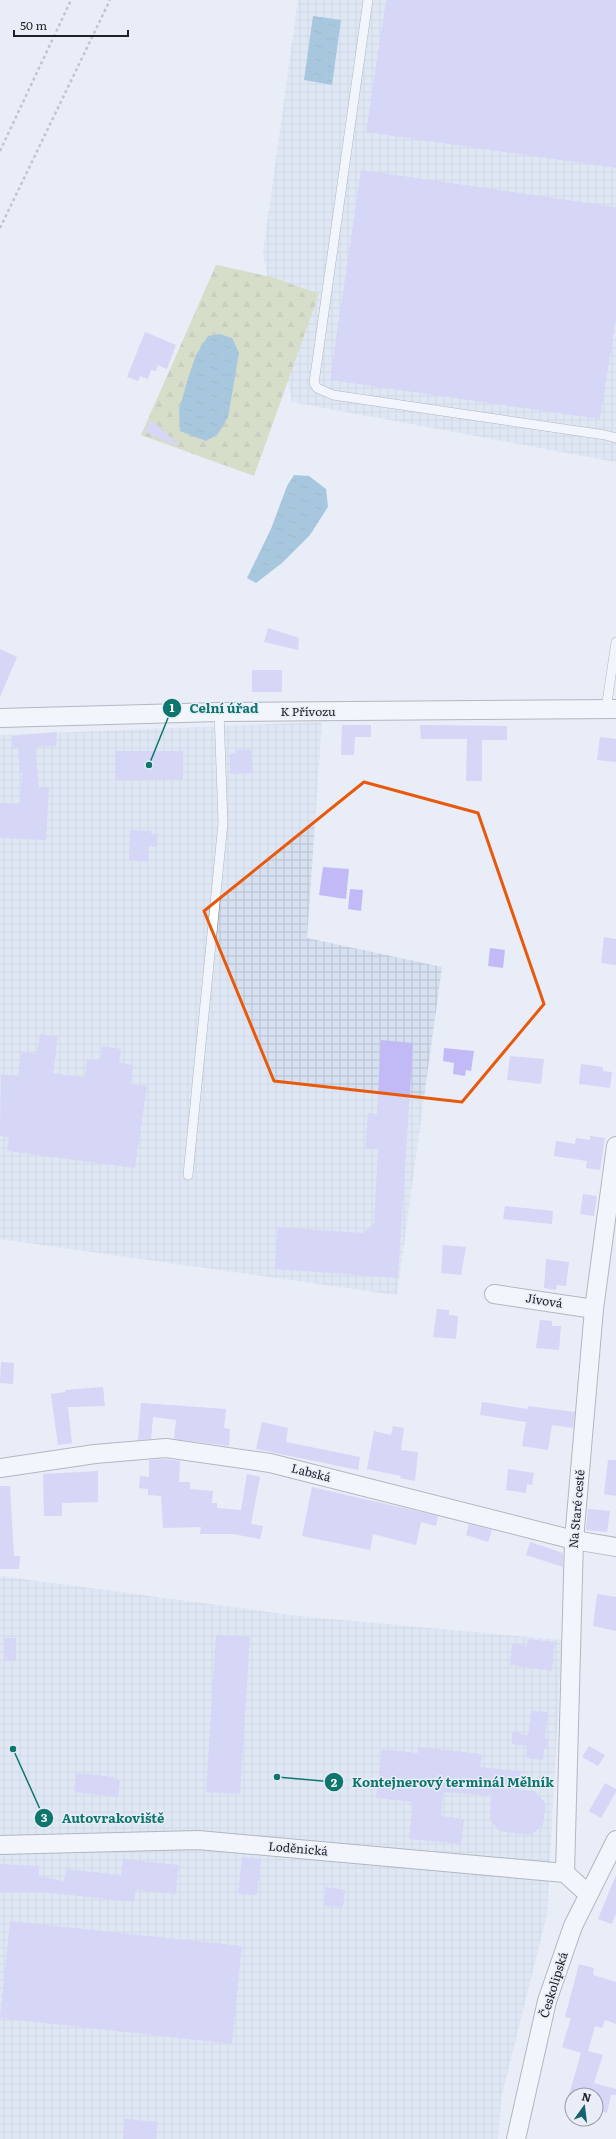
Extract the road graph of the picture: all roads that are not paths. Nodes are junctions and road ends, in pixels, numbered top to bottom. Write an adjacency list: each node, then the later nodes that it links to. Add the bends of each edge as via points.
1 (368, 0): 2 (lane, via 314,383 317,388 333,395 597,433)
2 (616, 438)
3 (616, 642): 4 (lane)
4 (611, 709): 5 (street, K Přívozu)
5 (219, 712): 6 (street, K Přívozu); 8 (lane, via 223,823)
6 (0, 718)
7 (616, 1146): 10 (street, Na Staré cestě)
8 (188, 1175)
9 (494, 1294): 10 (street, Jívová)
10 (594, 1309): 12 (street, Na Staré cestě)
11 (0, 1468): 12 (street, Labská, via 95,1454 166,1448 270,1463)
12 (574, 1540): 13 (street, Labská); 16 (street, Na Staré cestě)
13 (616, 1547)
14 (616, 1840): 17 (street, Českolipská)
15 (0, 1844): 16 (street, Loděnická, via 198,1840)
16 (565, 1873): 17 (street)
17 (588, 1894): 18 (street, Českolipská, via 573,1926 547,2001)
18 (516, 2139)

